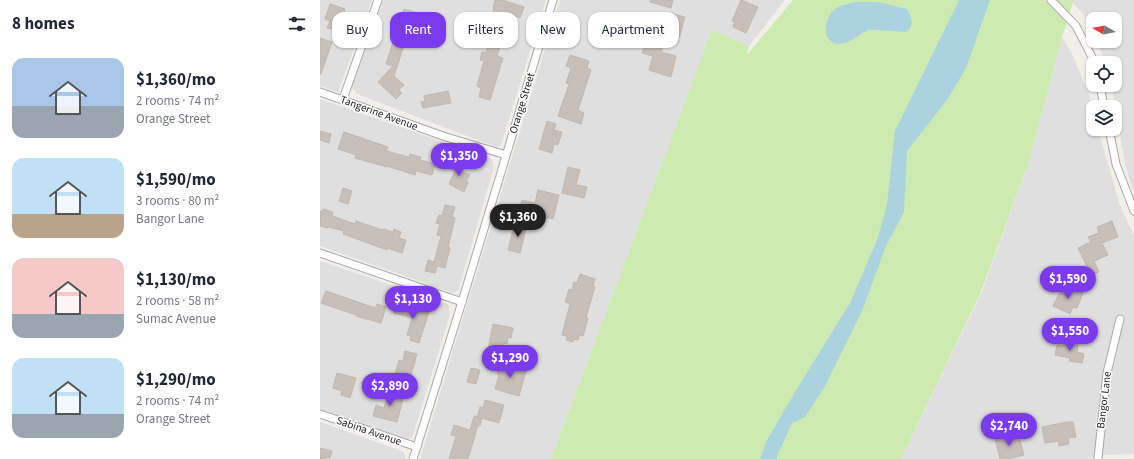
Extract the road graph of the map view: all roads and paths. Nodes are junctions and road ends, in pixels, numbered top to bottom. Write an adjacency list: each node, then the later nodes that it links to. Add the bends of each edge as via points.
1 (378, 0): 6 (street)
2 (553, 0): 8 (street, Orange Street)
3 (1051, 0): 4 (street, via 1076,26)
4 (1091, 56)
5 (320, 92): 6 (street, Tangerine Avenue)
6 (343, 99): 8 (street, Tangerine Avenue, via 443,136)
7 (1110, 136): 9 (street, via 1116,164)
8 (506, 155): 11 (street, Orange Street)
9 (1134, 211)
10 (320, 253): 11 (street)
11 (462, 302): 14 (street, Orange Street)
12 (1120, 319): 15 (street, Bangor Lane, via 1107,373)
13 (320, 414): 14 (street, Sabina Avenue)
14 (417, 447): 16 (street, Orange Street)
15 (1096, 458): 17 (street)
16 (413, 459)
17 (1106, 459)

